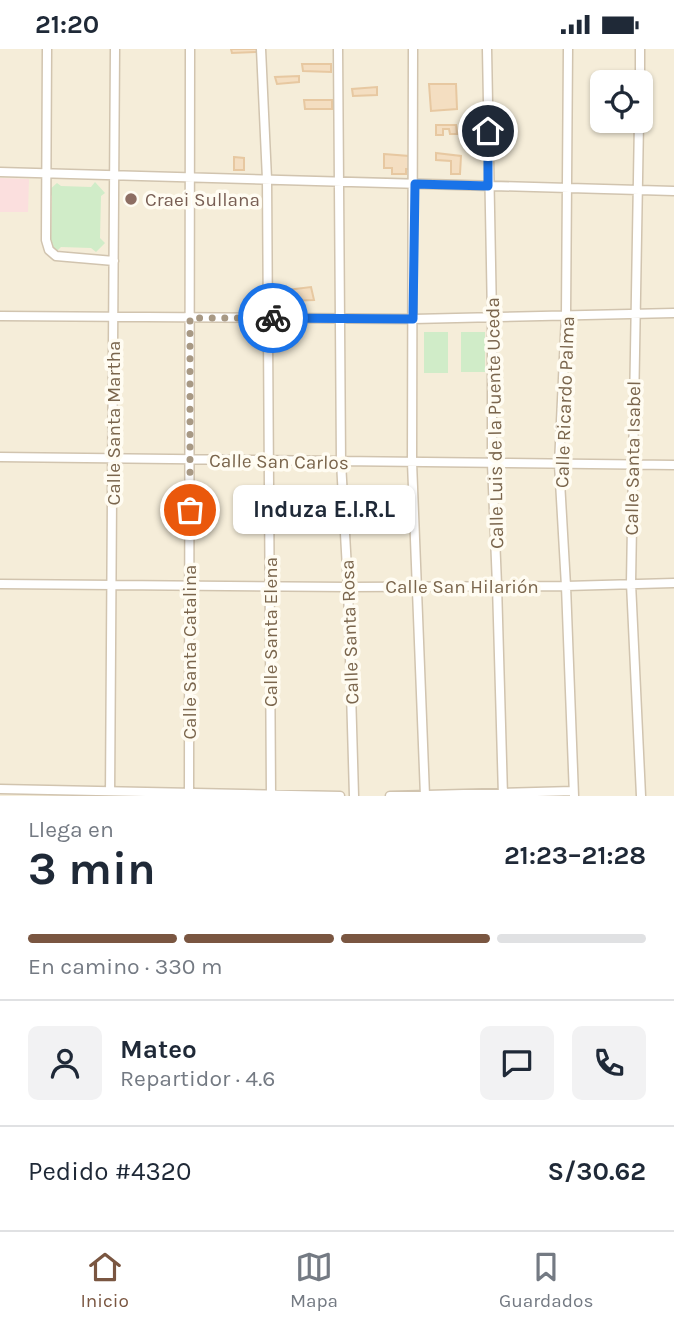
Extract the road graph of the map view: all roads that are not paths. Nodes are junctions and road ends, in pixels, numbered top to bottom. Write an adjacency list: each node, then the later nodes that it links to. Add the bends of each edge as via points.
1 (47, 49): 13 (street)
2 (115, 49): 14 (street, Calle Santa Martha)
3 (190, 49): 15 (street, Calle Santa Catalina)
4 (261, 49): 16 (street, Calle Santa Elena)
5 (338, 49): 17 (street, Calle Santa Rosa)
6 (413, 49): 18 (street)
7 (487, 49): 19 (street, Calle Luis de la Puente Uceda)
8 (568, 49): 20 (street, Calle Ricardo Palma)
9 (640, 49): 10 (street)
10 (640, 70)
11 (639, 133): 21 (street, Calle Santa Isabel)
12 (0, 172): 13 (street)
13 (45, 173): 14 (street); 23 (street, via 49,250 56,256)
14 (114, 175): 15 (street); 23 (street, Calle Santa Martha)
15 (190, 177): 16 (street); 29 (street, Calle Santa Catalina)
16 (267, 179): 17 (street); 30 (street, Calle Santa Elena)
17 (338, 181): 18 (street); 32 (street, Calle Santa Rosa)
18 (415, 184): 19 (street); 33 (street)
19 (488, 186): 20 (street); 31 (street, Calle Luis de la Puente Uceda)
20 (568, 188): 21 (street); 26 (street, Calle Ricardo Palma)
21 (638, 190): 22 (street); 24 (street, Calle Santa Isabel)
22 (674, 191)
23 (114, 261): 28 (street, Calle Santa Martha)
24 (635, 313): 25 (street); 26 (street); 42 (street, Calle Santa Isabel)
25 (674, 313)
26 (566, 315): 31 (street); 41 (street, Calle Ricardo Palma)
27 (0, 316): 28 (street)
28 (113, 316): 29 (street); 35 (street, Calle Santa Martha)
29 (190, 318): 30 (street); 36 (street, Calle Santa Catalina)
30 (268, 318): 32 (street); 37 (street, Calle Santa Elena)
31 (492, 318): 33 (street); 40 (street, Calle Luis de la Puente Uceda)
32 (341, 319): 33 (street); 38 (street, Calle Santa Rosa)
33 (413, 319): 39 (street)
34 (0, 457): 35 (street, Calle San Carlos)
35 (112, 458): 36 (street, Calle San Carlos); 47 (street, Calle Santa Martha)
36 (190, 460): 37 (street, Calle San Carlos); 50 (street, Calle Santa Catalina)
37 (269, 461): 38 (street, Calle San Carlos); 51 (street, Calle Santa Elena)
38 (341, 462): 39 (street, Calle San Carlos); 53 (street, Calle Santa Rosa)
39 (412, 462): 40 (street, Calle San Carlos); 48 (street)
40 (492, 463): 41 (street, Calle San Carlos); 49 (street, Calle Luis de la Puente Uceda)
41 (559, 464): 42 (street, Calle San Carlos); 52 (street, Calle Ricardo Palma)
42 (631, 464): 43 (street, Calle San Carlos); 44 (street, Calle Santa Isabel)
43 (674, 464)
44 (631, 583): 45 (street, Calle San Hilarión); 52 (street, Calle San Hilarión); 64 (street, Calle Santa Isabel)
45 (674, 583)
46 (0, 584): 47 (street, Calle San Hilarión)
47 (111, 584): 50 (street, Calle San Hilarión); 56 (street, Calle Santa Martha)
48 (416, 585): 49 (street, Calle San Hilarión); 53 (street, Calle San Hilarión); 63 (street)
49 (498, 585): 52 (street, Calle San Hilarión); 59 (street, Calle Luis de la Puente Uceda)
50 (189, 586): 51 (street, Calle San Hilarión); 55 (street, Calle Santa Catalina)
51 (270, 586): 53 (street, Calle San Hilarión); 58 (street, Calle Santa Elena)
52 (566, 586): 57 (street, Calle Ricardo Palma)
53 (348, 587): 61 (street, Calle Santa Rosa)
54 (0, 789): 56 (street)
55 (189, 793): 56 (street); 58 (street)
56 (110, 794)
57 (573, 794): 59 (street)
58 (271, 795): 60 (street)
59 (503, 795): 63 (street)
60 (340, 796)
61 (354, 796)
62 (390, 796): 63 (street)
63 (425, 796)
64 (641, 796)

